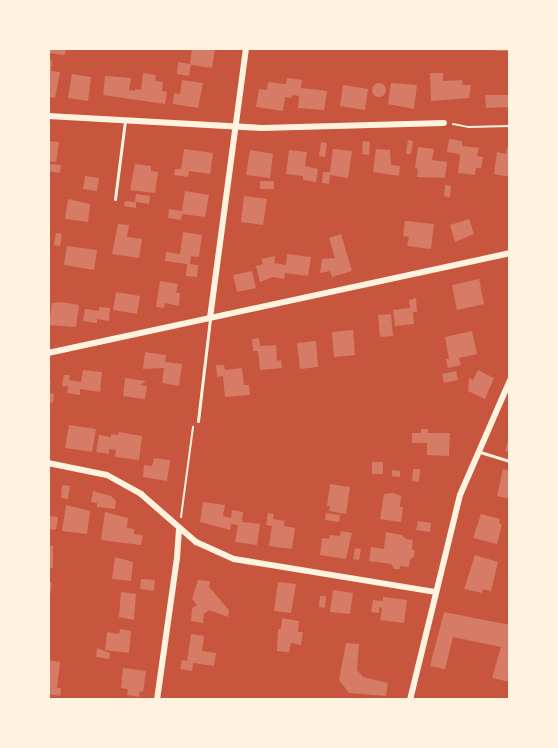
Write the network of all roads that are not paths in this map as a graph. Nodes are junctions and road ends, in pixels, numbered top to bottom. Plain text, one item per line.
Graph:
1 (246, 48) edge
2 (48, 116) edge
3 (125, 121) junction
4 (444, 123) road end
5 (236, 127) junction
6 (115, 199) dead end
7 (510, 253) edge
8 (210, 318) junction
9 (48, 353) edge
10 (510, 380) edge
11 (198, 421) road end
12 (478, 452) junction
13 (510, 461) edge
14 (48, 463) edge
15 (179, 529) junction
16 (436, 592) junction
17 (157, 700) edge
18 (410, 700) edge

1 - 5 street
2 - 3 street
3 - 5 street
3 - 6 lane
4 - 5 street
5 - 8 street
7 - 8 street
8 - 9 street
8 - 11 lane
10 - 12 street
12 - 13 lane
12 - 16 street
14 - 15 street
15 - 16 street
15 - 17 street
16 - 18 street

